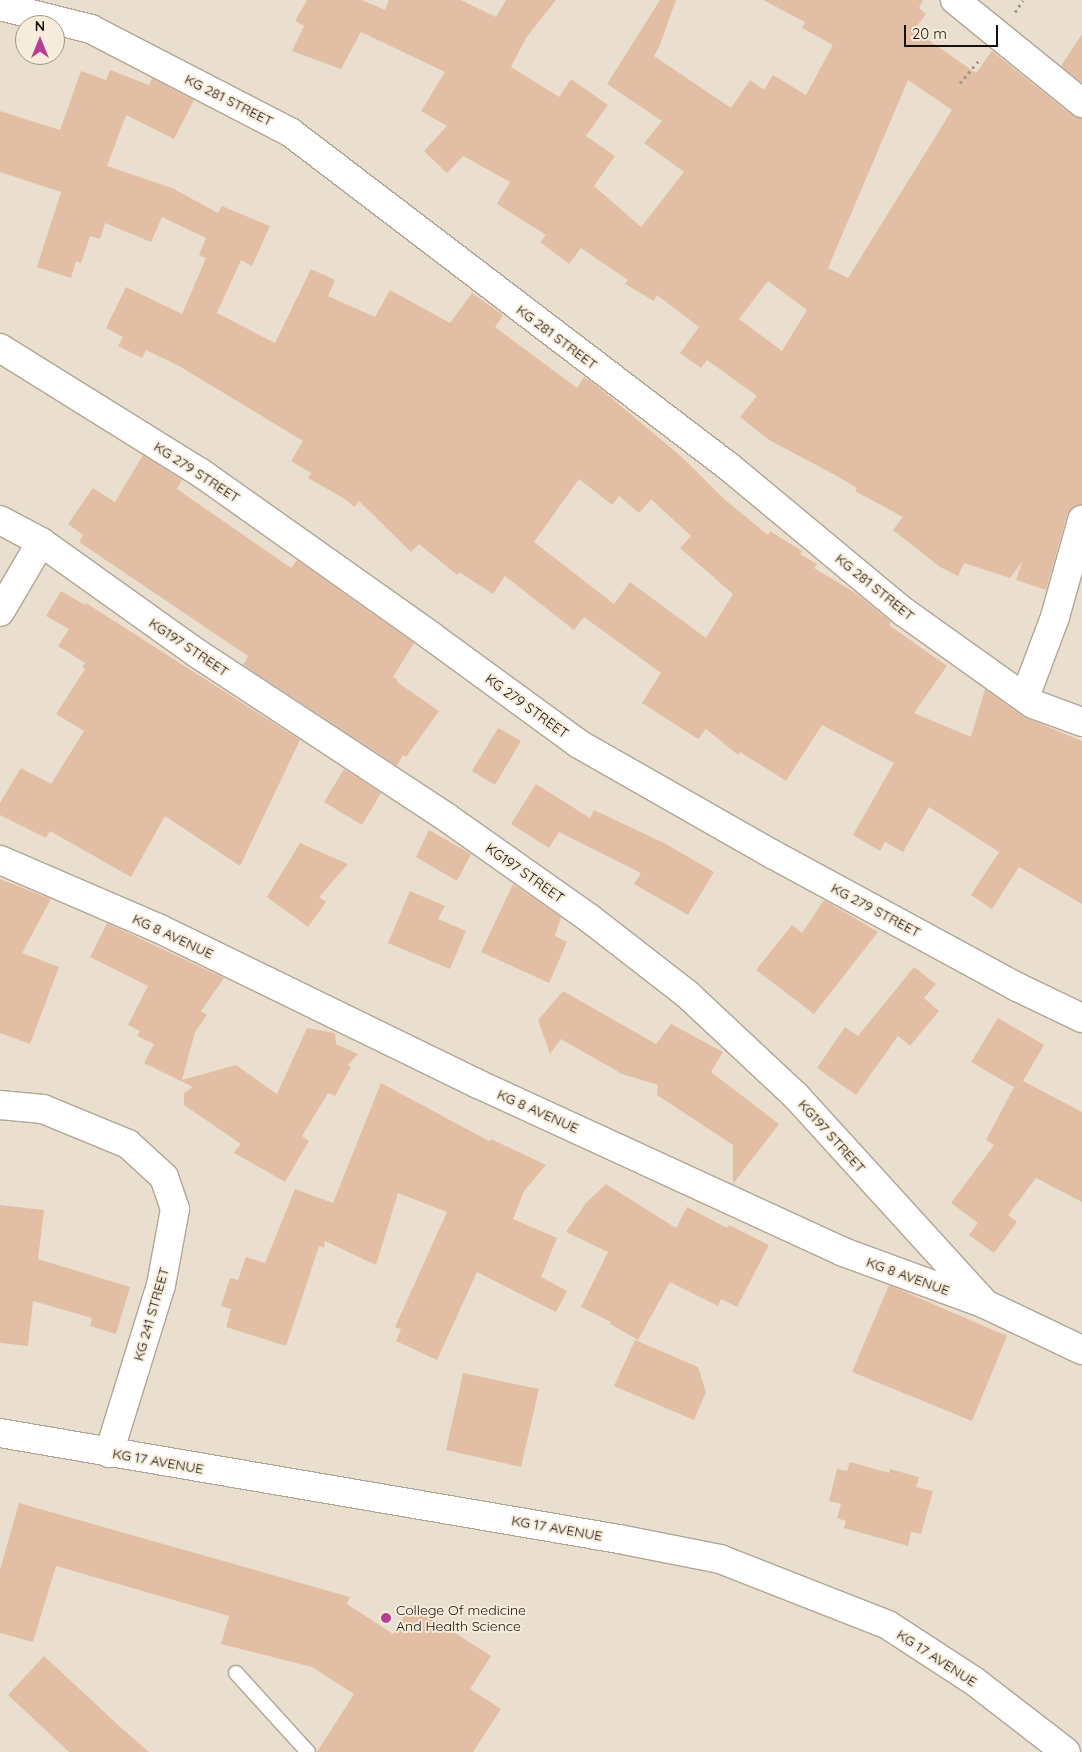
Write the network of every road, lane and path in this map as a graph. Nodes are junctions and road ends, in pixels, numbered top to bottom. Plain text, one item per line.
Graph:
1 (955, 0) edge
2 (0, 6) edge
3 (1082, 103) edge
4 (0, 348) edge
5 (0, 520) edge
6 (1082, 520) edge
7 (41, 542) junction
8 (0, 612) edge
9 (1024, 697) junction
10 (1082, 722) edge
11 (0, 860) edge
12 (1082, 1018) edge
13 (0, 1105) edge
14 (985, 1304) junction
15 (1082, 1350) edge
16 (0, 1433) edge
17 (109, 1453) junction
18 (236, 1673) dead end
19 (308, 1752) edge
20 (1066, 1752) edge

1 - 3 street
2 - 9 street, KG 281 STREET
4 - 12 street, KG 279 STREET
5 - 7 street, KG197 STREET
6 - 9 street
7 - 8 street
7 - 14 street, KG197 STREET
9 - 10 street, KG 281 STREET
11 - 14 street, KG 8 AVENUE
13 - 17 street, KG 241 STREET
14 - 15 street, KG 8 AVENUE
16 - 17 street, KG 17 AVENUE
17 - 20 street, KG 17 AVENUE
18 - 19 lane

